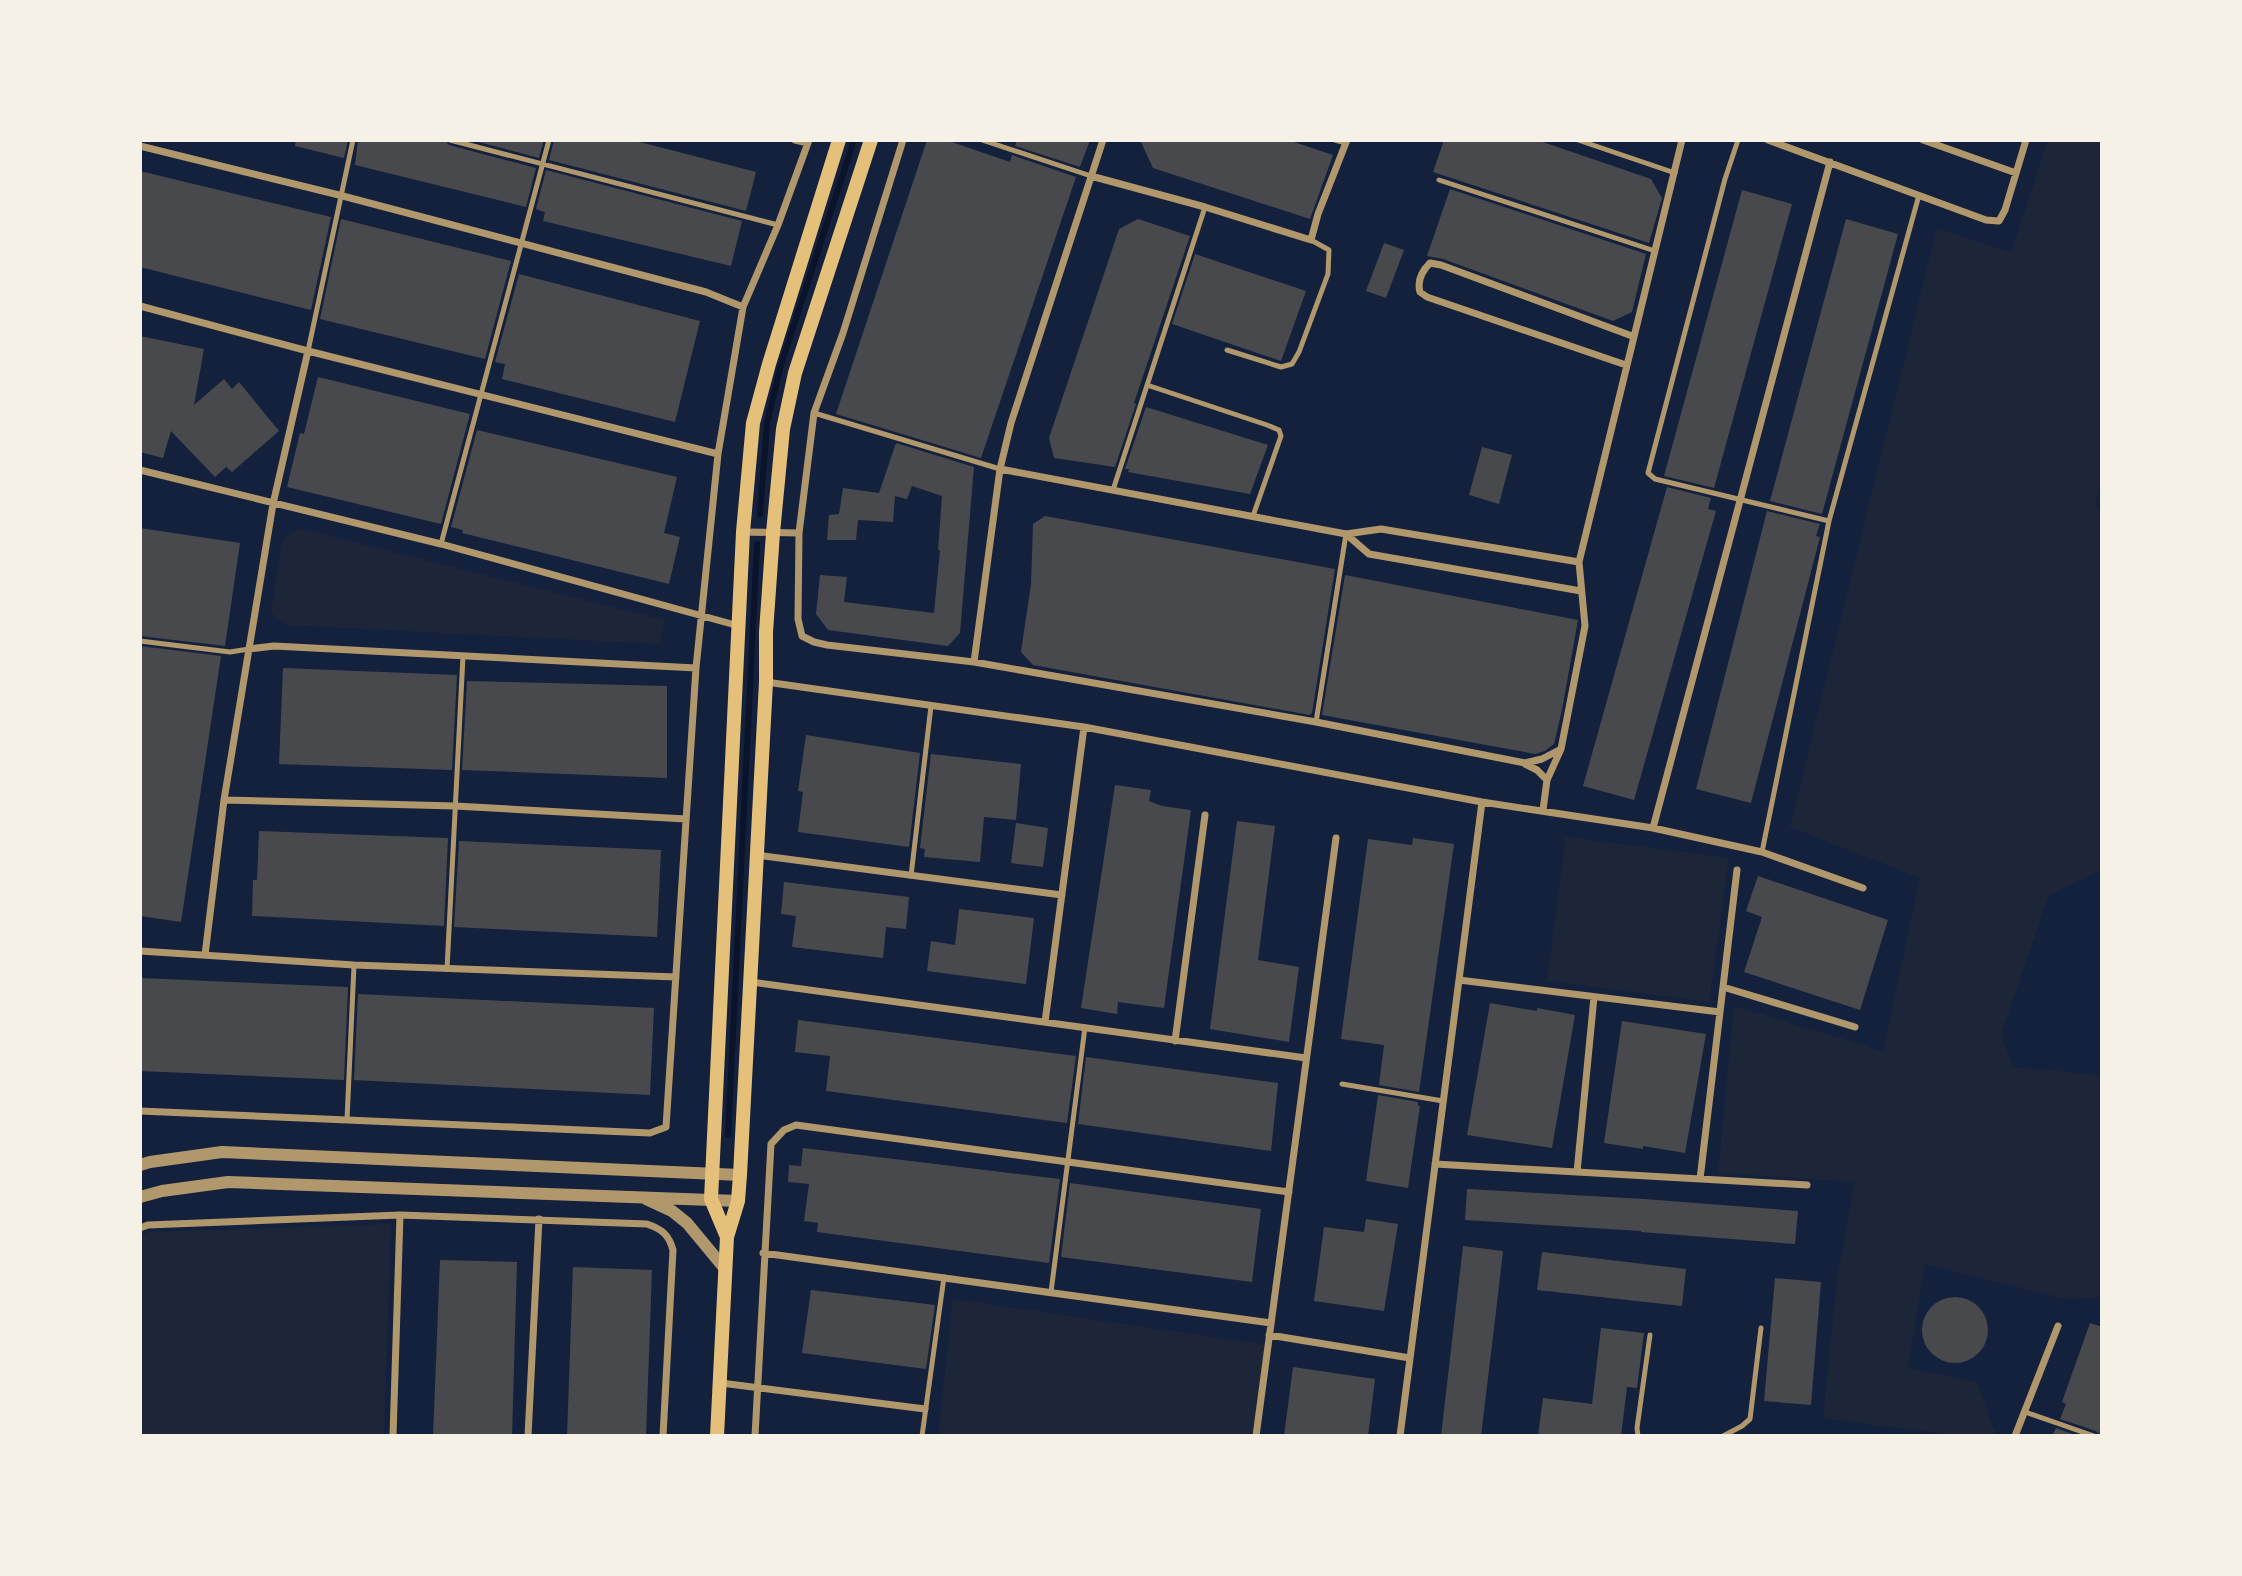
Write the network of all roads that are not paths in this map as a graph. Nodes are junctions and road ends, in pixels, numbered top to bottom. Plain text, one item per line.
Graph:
1 (353, 140) edge
2 (450, 140) edge
3 (550, 140) edge
4 (795, 140) edge
5 (839, 140) edge
6 (871, 140) edge
7 (902, 140) edge
8 (982, 140) edge
9 (1103, 140) edge
10 (1335, 140) edge
11 (1578, 140) edge
12 (1682, 140) edge
13 (1738, 140) edge
14 (1768, 140) edge
15 (1923, 140) edge
16 (2026, 140) edge
17 (808, 141) edge
18 (1346, 142) edge
19 (140, 146) edge
20 (1830, 162) junction
21 (543, 164) junction
22 (1675, 173) junction
23 (2016, 173) junction
24 (1091, 176) junction
25 (1439, 180) dead end
26 (339, 195) junction
27 (1919, 195) junction
28 (1205, 207) junction
29 (778, 225) junction
30 (1311, 240) junction
31 (522, 244) junction
32 (1655, 251) junction
33 (140, 306) edge
34 (743, 307) junction
35 (1632, 336) junction
36 (1227, 350) dead end
37 (308, 351) junction
38 (1626, 365) junction
39 (1147, 385) junction
40 (482, 394) junction
41 (814, 413) junction
42 (718, 454) junction
43 (1000, 469) junction
44 (140, 470) edge
45 (1113, 491) junction
46 (1739, 500) junction
47 (273, 504) junction
48 (1253, 516) junction
49 (1829, 521) junction
50 (743, 533) junction
51 (773, 533) junction
52 (799, 533) junction
53 (1346, 534) junction
54 (441, 544) junction
55 (1579, 562) junction
56 (1581, 590) junction
57 (701, 616) junction
58 (739, 626) junction
59 (140, 641) edge
60 (249, 649) junction
61 (463, 656) junction
62 (974, 662) junction
63 (696, 668) junction
64 (766, 682) junction
65 (932, 706) junction
66 (1316, 722) junction
67 (1084, 727) junction
68 (1561, 750) junction
69 (1525, 763) junction
70 (1546, 780) junction
71 (224, 800) junction
72 (1482, 802) junction
73 (456, 806) junction
74 (1543, 810) junction
75 (1205, 815) dead end
76 (686, 819) junction
77 (1653, 828) junction
78 (1336, 838) dead end
79 (1762, 852) junction
80 (757, 855) junction
81 (1737, 870) dead end
82 (911, 876) junction
83 (1863, 888) dead end
84 (1062, 895) junction
85 (140, 951) edge
86 (205, 955) junction
87 (354, 965) junction
88 (447, 969) junction
89 (676, 978) junction
90 (1459, 980) junction
91 (751, 982) junction
92 (1723, 987) junction
93 (1594, 997) junction
94 (1720, 1012) junction
95 (1045, 1022) junction
96 (1085, 1027) junction
97 (1855, 1027) dead end
98 (1175, 1041) junction
99 (1307, 1058) junction
100 (1342, 1084) dead end
101 (1443, 1101) junction
102 (140, 1111) edge
103 (347, 1120) junction
104 (1068, 1161) junction
105 (1435, 1164) junction
106 (140, 1165) edge
107 (1577, 1172) junction
108 (713, 1174) junction
109 (740, 1175) junction
110 (1700, 1179) junction
111 (1807, 1185) dead end
112 (1289, 1192) junction
113 (642, 1196) junction
114 (140, 1198) edge
115 (711, 1199) junction
116 (738, 1201) junction
117 (400, 1215) junction
118 (539, 1219) junction
119 (140, 1228) edge
120 (727, 1237) junction
121 (764, 1253) junction
122 (726, 1270) junction
123 (944, 1277) junction
124 (1051, 1292) junction
125 (1271, 1323) junction
126 (2058, 1326) dead end
127 (1761, 1328) dead end
128 (1269, 1335) junction
129 (1650, 1335) dead end
130 (1410, 1357) junction
131 (720, 1383) junction
132 (758, 1388) junction
133 (925, 1409) junction
134 (2025, 1412) junction
135 (393, 1436) edge
136 (528, 1436) edge
137 (663, 1436) edge
138 (717, 1436) edge
139 (755, 1436) edge
140 (922, 1436) edge
141 (1256, 1436) edge
142 (1400, 1436) edge
143 (1638, 1436) edge
144 (1723, 1436) edge
145 (2015, 1436) edge
146 (2094, 1436) edge

1 - 26 lane
2 - 21 lane
3 - 21 lane
4 - 17 street
5 - 50 main road
6 - 51 main road
7 - 41 street
8 - 24 lane
9 - 24 street
10 - 18 lane
11 - 22 lane
12 - 22 street
13 - 46 lane
14 - 20 street
15 - 23 street
16 - 23 street
17 - 29 street
18 - 30 street
19 - 26 street
20 - 27 street
20 - 46 street
21 - 29 lane
21 - 31 lane
22 - 32 street
23 - 27 street
24 - 28 street
24 - 43 street
25 - 32 lane
26 - 31 street
26 - 37 lane
27 - 49 lane
28 - 30 street
28 - 39 lane
29 - 34 street
30 - 36 lane
31 - 34 street
31 - 40 lane
32 - 35 street
33 - 37 street
34 - 42 street
35 - 38 street
35 - 38 street
37 - 40 street
37 - 47 street
38 - 55 street
39 - 45 lane
39 - 48 lane
40 - 42 street
40 - 54 lane
41 - 43 lane
41 - 52 street
42 - 57 street
43 - 45 street
43 - 62 street
44 - 47 street
45 - 48 street
46 - 49 lane
46 - 77 street
47 - 54 street
47 - 60 street
48 - 53 street
49 - 79 lane
50 - 51 street
50 - 58 main road
51 - 52 street
51 - 64 main road
52 - 62 street
53 - 55 street
53 - 56 street
53 - 66 lane
54 - 57 street
55 - 56 street
56 - 68 street
57 - 58 street
57 - 63 street
58 - 108 main road
59 - 60 lane
60 - 61 street
60 - 71 street
61 - 63 street
61 - 73 lane
62 - 66 street
63 - 76 street
64 - 65 street
64 - 80 main road
65 - 67 street
65 - 82 lane
66 - 69 street
67 - 72 street
67 - 84 street
68 - 69 street
68 - 70 street
69 - 70 street
70 - 74 street
71 - 73 street
71 - 86 street
72 - 74 street
72 - 90 street
73 - 76 street
73 - 88 lane
74 - 77 street
75 - 98 street
76 - 89 street
77 - 79 street
78 - 99 street
79 - 83 street
80 - 82 street
80 - 91 main road
81 - 92 street
82 - 84 street
84 - 95 street
85 - 86 street
86 - 87 street
87 - 88 street
87 - 103 lane
88 - 89 street
89 - 103 street
90 - 93 street
90 - 101 street
91 - 95 street
91 - 109 main road
92 - 94 street
92 - 97 street
93 - 94 street
93 - 107 street
94 - 110 street
95 - 96 street
96 - 98 street
96 - 104 lane
98 - 99 street
99 - 112 street
100 - 101 lane
101 - 105 street
102 - 103 street
104 - 112 street
104 - 121 street
104 - 124 lane
105 - 107 street
105 - 130 street
106 - 108 street
107 - 110 street
108 - 109 street
108 - 115 main road
109 - 116 main road
110 - 111 street
112 - 125 street
113 - 114 street
113 - 115 street
113 - 122 street
115 - 116 street
115 - 120 main road
116 - 120 main road
117 - 118 street
117 - 119 street
117 - 135 street
118 - 136 street
118 - 137 street
120 - 122 main road
121 - 123 street
121 - 132 street
122 - 131 main road
123 - 124 street
123 - 133 lane
124 - 125 street
125 - 128 street
126 - 134 street
127 - 144 lane
128 - 130 street
128 - 141 street
129 - 143 lane
130 - 142 street
131 - 132 street
131 - 138 main road
132 - 133 street
132 - 139 street
133 - 140 lane
134 - 145 street
134 - 146 lane

